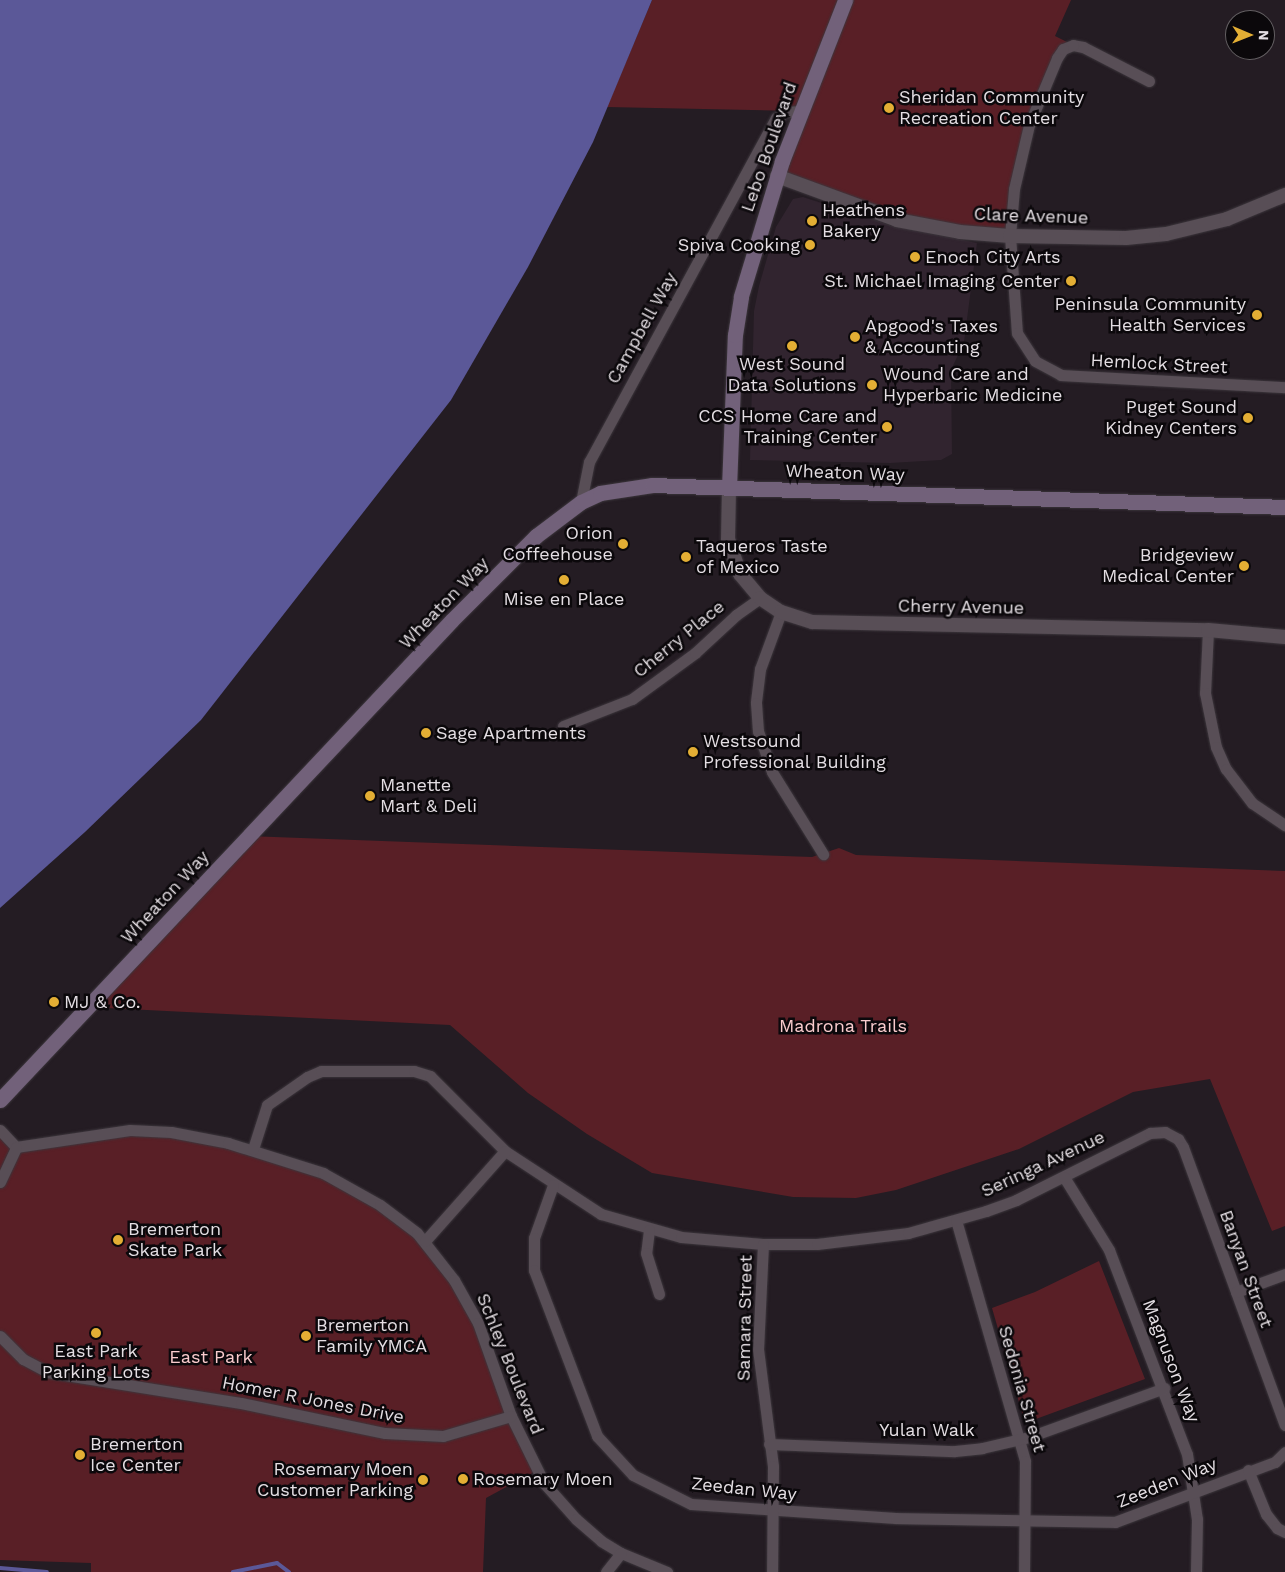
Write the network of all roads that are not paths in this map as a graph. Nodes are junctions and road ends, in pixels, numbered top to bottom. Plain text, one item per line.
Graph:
1 (845, 0) edge
2 (1149, 81) dead end
3 (800, 111) junction
4 (777, 176) junction
5 (1285, 195) edge
6 (1010, 236) junction
7 (1285, 387) edge
8 (729, 488) junction
9 (581, 502) junction
10 (1285, 507) edge
11 (760, 598) junction
12 (781, 612) junction
13 (1208, 630) junction
14 (1285, 637) edge
15 (563, 726) dead end
16 (1285, 825) edge
17 (823, 854) dead end
18 (0, 1100) edge
19 (0, 1130) edge
20 (1165, 1132) joint
21 (16, 1147) junction
22 (253, 1149) junction
23 (505, 1150) junction
24 (1064, 1177) junction
25 (0, 1182) edge
26 (553, 1185) junction
27 (956, 1220) junction
28 (649, 1230) junction
29 (425, 1241) junction
30 (763, 1244) junction
31 (1285, 1274) edge
32 (1236, 1292) junction
33 (659, 1294) dead end
34 (0, 1336) edge
35 (1164, 1388) junction
36 (512, 1416) junction
37 (1285, 1425) edge
38 (1019, 1440) junction
39 (769, 1444) junction
40 (1285, 1452) edge
41 (1248, 1470) junction
42 (1194, 1492) junction
43 (774, 1511) junction
44 (1026, 1521) junction
45 (1285, 1532) edge
46 (621, 1553) junction
47 (606, 1572) edge
48 (667, 1572) edge
49 (772, 1572) edge
50 (1024, 1572) edge
51 (1196, 1572) edge

1 - 3 main road, Lebo Boulevard
2 - 6 street
3 - 4 main road, Lebo Boulevard
3 - 9 street, Campbell Way
4 - 6 street, Clare Avenue
4 - 8 main road, Lebo Boulevard
5 - 6 street, Clare Avenue
6 - 7 street, Hemlock Street
8 - 9 main road, Wheaton Way
8 - 10 main road, Wheaton Way
8 - 11 street, Cherry Avenue
9 - 18 main road, Wheaton Way
11 - 12 street, Cherry Avenue
11 - 15 street, Cherry Place
12 - 13 street, Cherry Avenue
12 - 17 street
13 - 14 street, Cherry Avenue
13 - 16 street
19 - 21 street
20 - 24 street, Seringa Avenue
20 - 32 street, Banyan Street
21 - 22 street, Schley Boulevard
21 - 25 street
22 - 23 street, Seringa Avenue
22 - 29 street, Schley Boulevard
23 - 26 street, Seringa Avenue
23 - 29 street
24 - 27 street, Seringa Avenue
24 - 35 street, Magnuson Way
26 - 28 street, Seringa Avenue
26 - 43 street, Zeedan Way
27 - 30 street, Seringa Avenue
27 - 38 street, Sedonia Street
28 - 30 street, Seringa Avenue
28 - 33 street
29 - 36 street, Schley Boulevard
30 - 39 street, Samara Street
31 - 32 street
32 - 37 street, Banyan Street
34 - 36 street, Homer R Jones Drive
35 - 38 street, Yulan Walk
35 - 42 street, Magnuson Way
36 - 46 street, Schley Boulevard
38 - 39 street, Yulan Walk
38 - 44 street, Sedonia Street
39 - 43 street, Samara Street
40 - 41 street, Zeeden Way
41 - 42 street, Zeeden Way
41 - 45 street
42 - 44 street, Zeeden Way
42 - 51 street, Magnuson Way
43 - 44 street, Zeedan Way
43 - 49 street, Samara Street
44 - 50 street, Sedonia Street
46 - 47 street
46 - 48 street, Schley Boulevard

